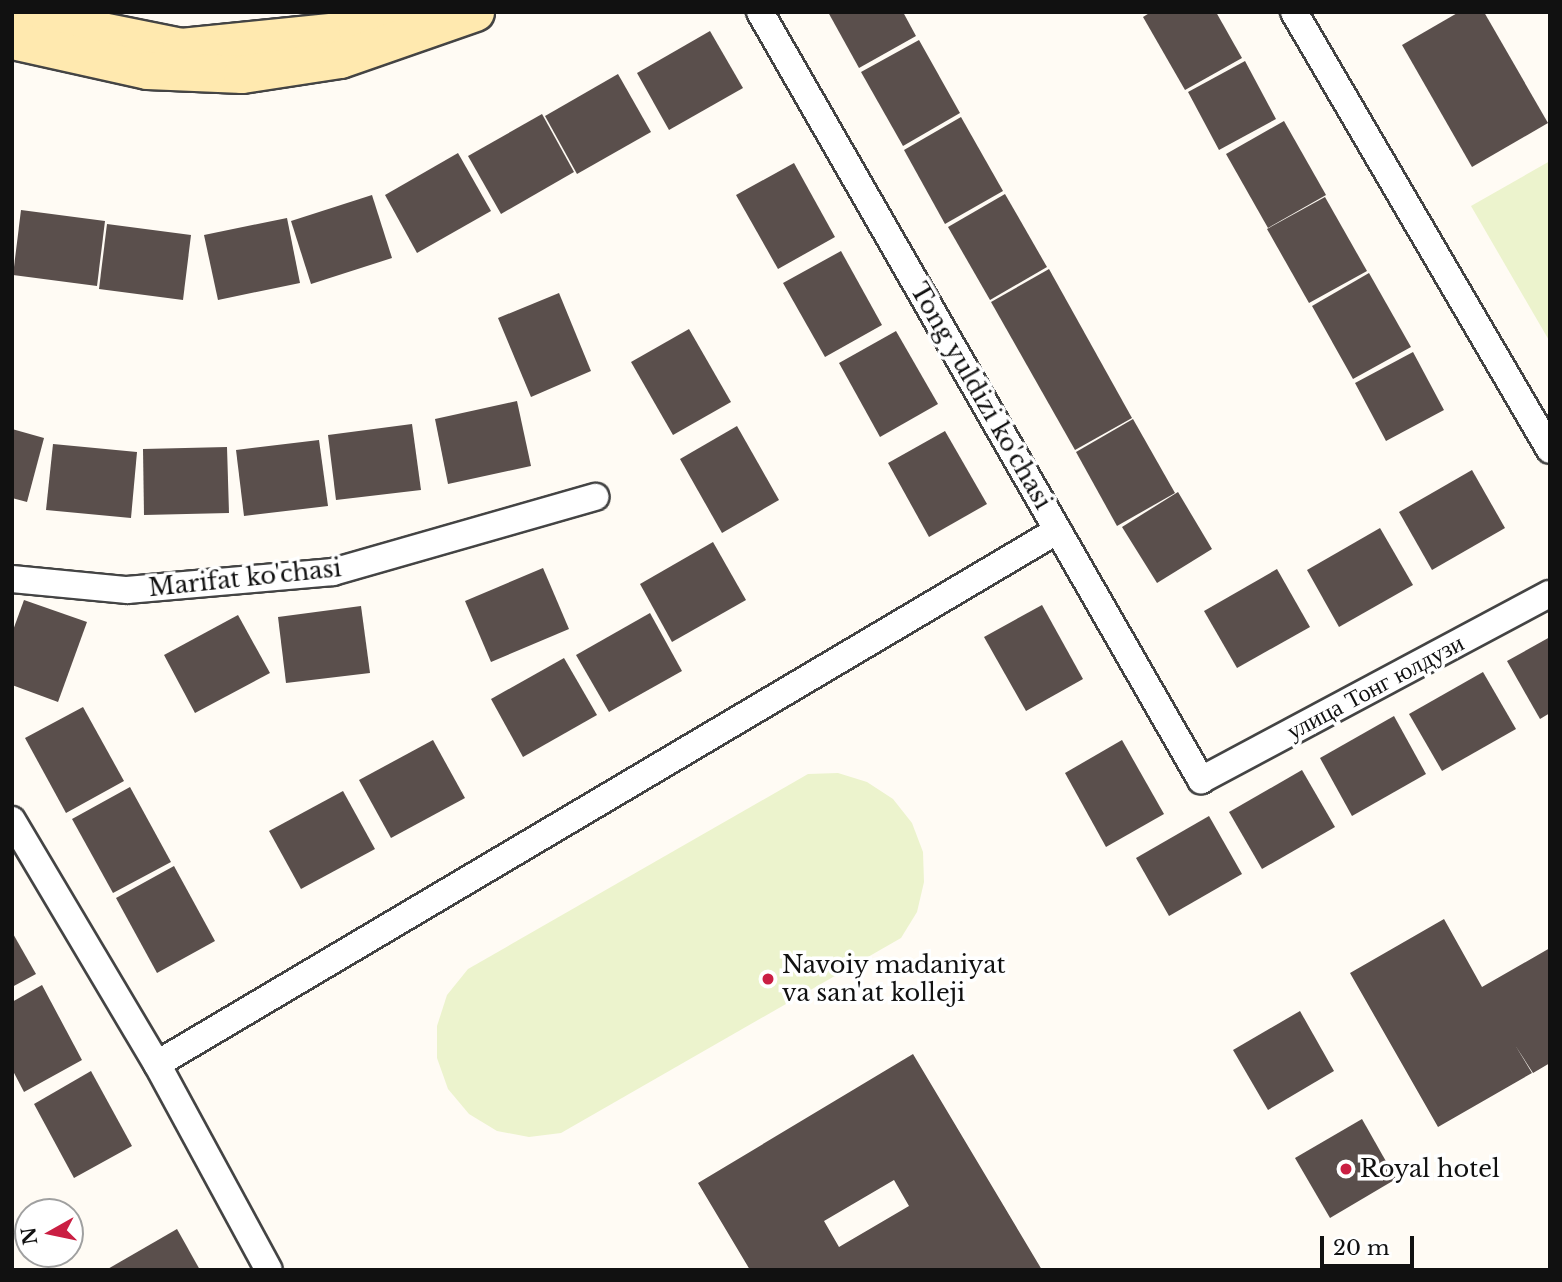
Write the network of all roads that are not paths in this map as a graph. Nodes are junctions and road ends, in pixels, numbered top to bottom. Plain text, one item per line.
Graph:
1 (396, 12) edge
2 (475, 12) edge
3 (760, 12) edge
4 (1294, 12) edge
5 (12, 13) edge
6 (12, 40) edge
7 (1550, 450) edge
8 (595, 497) dead end
9 (1058, 530) junction
10 (12, 579) edge
11 (1550, 594) edge
12 (1201, 780) joint
13 (12, 820) edge
14 (157, 1063) junction
15 (269, 1270) edge

1 - 5 main road
2 - 6 main road
3 - 9 street, Tong yuldizi ko'chasi
4 - 7 street
8 - 10 street, Marifat ko'chasi
9 - 12 street, Tong yuldizi ko'chasi
9 - 14 street
11 - 12 street, улица Тонг юлдузи
13 - 14 street
14 - 15 street

